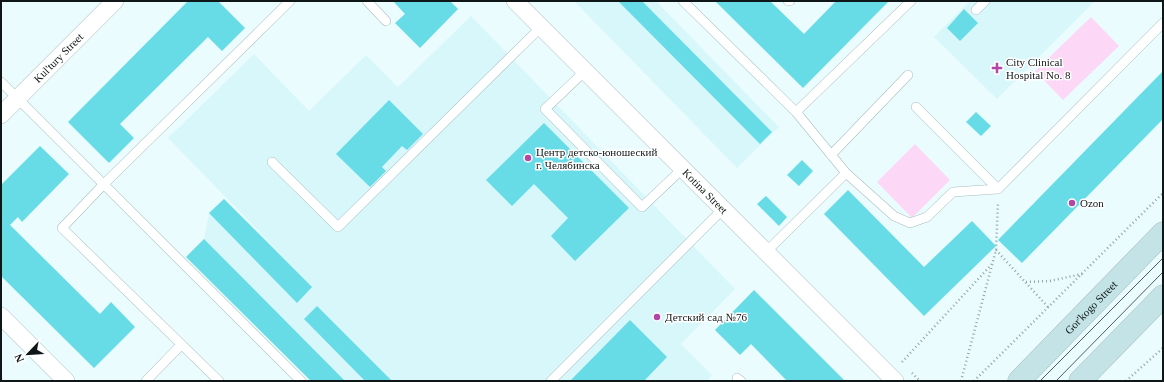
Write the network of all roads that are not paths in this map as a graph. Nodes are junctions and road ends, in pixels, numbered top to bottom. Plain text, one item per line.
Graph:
1 (115, 1) edge
2 (290, 1) edge
3 (366, 1) edge
4 (515, 1) edge
5 (683, 1) edge
6 (911, 1) edge
7 (985, 1) edge
8 (976, 10) dead end
9 (386, 21) dead end
10 (1163, 23) edge
11 (541, 27) junction
12 (585, 71) junction
13 (908, 74) dead end
14 (1, 82) edge
15 (17, 98) junction
16 (916, 107) dead end
17 (796, 112) junction
18 (1, 114) edge
19 (831, 154) junction
20 (272, 162) dead end
21 (682, 168) junction
22 (846, 173) junction
23 (103, 185) junction
24 (998, 189) junction
25 (723, 210) junction
26 (1163, 233) edge
27 (766, 252) junction
28 (1163, 296) edge
29 (1, 316) edge
30 (182, 345) junction
31 (66, 381) edge
32 (146, 381) edge
33 (218, 381) edge
34 (300, 381) edge
35 (551, 381) edge
36 (895, 381) edge
37 (1019, 381) edge
38 (1080, 381) edge

1 - 15 street, Kul'tury Street
2 - 23 lane
3 - 9 lane
4 - 11 street, Kotina Street
5 - 17 lane
6 - 17 lane
7 - 8 lane
10 - 24 lane
11 - 12 street, Kotina Street
11 - 20 lane
12 - 21 street, Kotina Street
12 - 21 lane
13 - 19 lane
14 - 15 lane
15 - 18 street, Kul'tury Street
15 - 23 lane
16 - 24 lane
17 - 19 lane
19 - 22 lane
21 - 25 street, Kotina Street
22 - 24 lane
22 - 27 lane
23 - 30 lane
23 - 34 lane
25 - 27 street, Kotina Street
25 - 35 lane
26 - 37 main road, Gor'kogo Street
27 - 36 street, Kotina Street
28 - 38 main road
29 - 31 street
30 - 32 lane
30 - 33 lane

